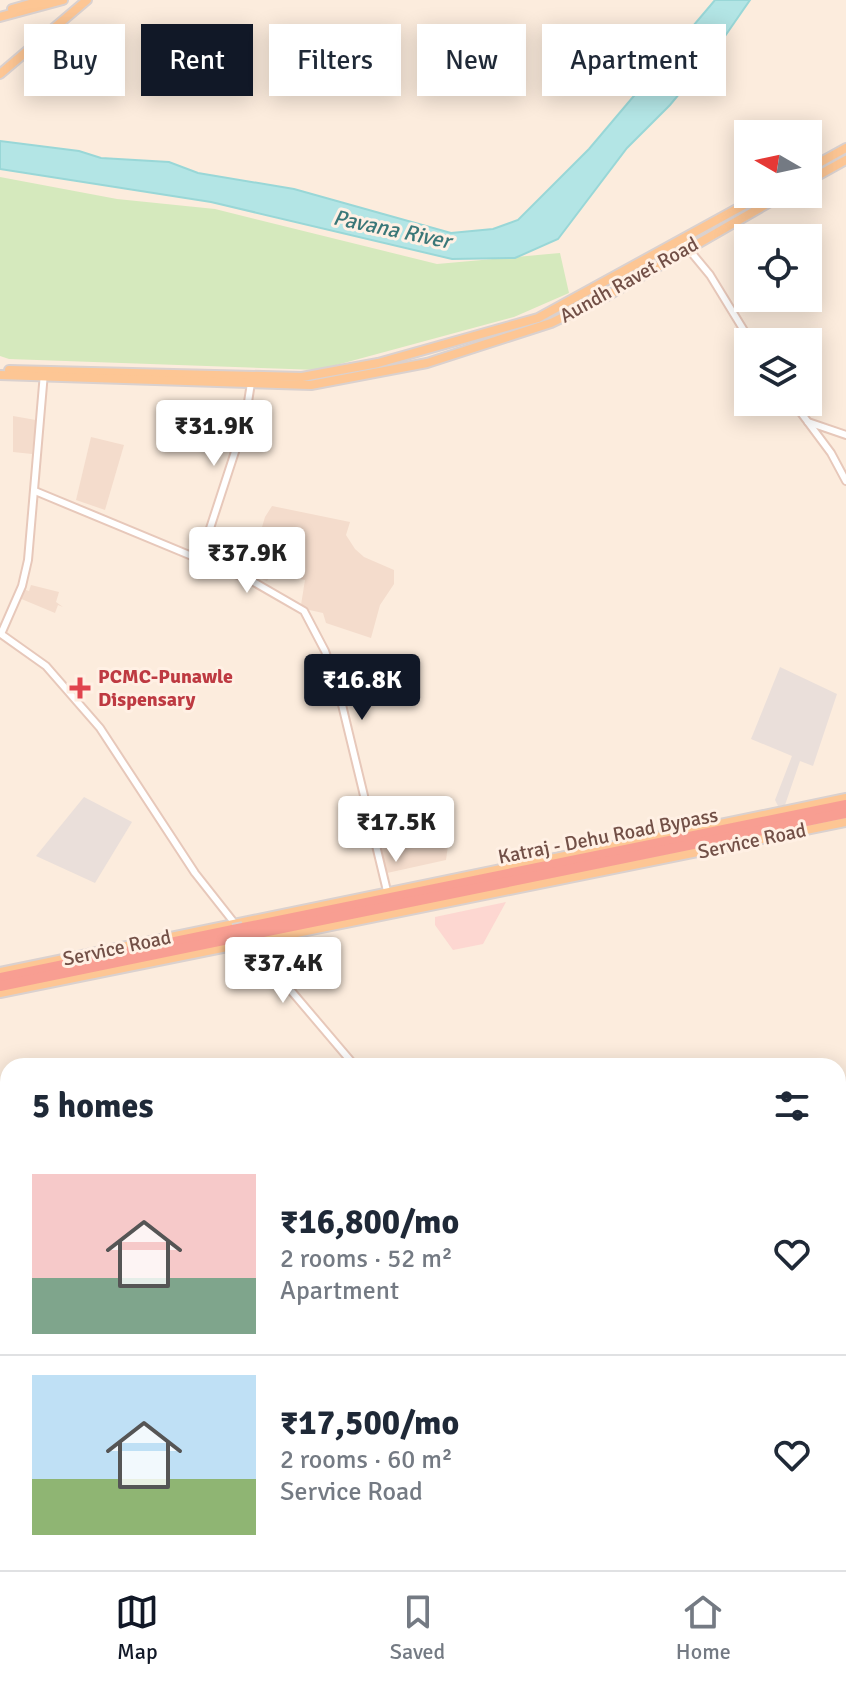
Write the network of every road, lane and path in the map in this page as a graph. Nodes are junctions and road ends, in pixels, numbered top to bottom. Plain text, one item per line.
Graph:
1 (63, 0) edge
2 (87, 0) edge
3 (44, 2) edge
4 (0, 15) edge
5 (0, 74) edge
6 (846, 148) edge
7 (846, 160) edge
8 (822, 161) edge
9 (822, 173) edge
10 (742, 208) edge
11 (756, 208) edge
12 (684, 244) junction
13 (743, 328) edge
14 (2, 373) edge
15 (44, 373) junction
16 (326, 379) junction
17 (251, 383) junction
18 (803, 416) edge
19 (807, 422) junction
20 (846, 435) edge
21 (846, 481) edge
22 (35, 491) junction
23 (200, 559) junction
24 (846, 798) edge
25 (846, 805) edge
26 (846, 813) edge
27 (846, 822) edge
28 (728, 826) junction
29 (635, 856) junction
30 (628, 866) junction
31 (601, 867) junction
32 (574, 868) junction
33 (533, 885) junction
34 (388, 895) junction
35 (242, 933) junction
36 (0, 975) edge
37 (0, 986) edge
38 (0, 993) edge
39 (348, 1058) edge

1 - 3 main road
2 - 5 main road
3 - 4 main road
6 - 8 main road
7 - 9 main road
10 - 12 main road, Aundh Ravet Road
11 - 12 main road, Aundh Ravet Road
12 - 13 street
12 - 16 main road, Aundh Ravet Road
14 - 15 main road
15 - 16 main road
15 - 17 main road
15 - 22 street
16 - 17 main road
17 - 23 street
18 - 19 street
19 - 20 street
19 - 21 street
22 - 23 street
22 - 35 street
23 - 34 street
24 - 28 main road, Service Road
25 - 28 highway, Katraj - Dehu Road Bypass
26 - 29 highway, Katraj - Dehu Road Bypass
27 - 30 main road, Service Road
28 - 34 highway, Katraj - Dehu Road Bypass
29 - 30 highway
29 - 31 highway, Katraj - Dehu Road Bypass
30 - 31 main road, Service Road
31 - 32 highway, Katraj - Dehu Road Bypass
31 - 33 main road, Service Road
32 - 33 highway
32 - 35 highway, Katraj - Dehu Road Bypass
33 - 35 main road, Service Road
34 - 35 highway, Katraj - Dehu Road Bypass
35 - 36 highway, Katraj - Dehu Road Bypass
35 - 37 highway, Katraj - Dehu Road Bypass
35 - 38 main road, Service Road
35 - 39 street

